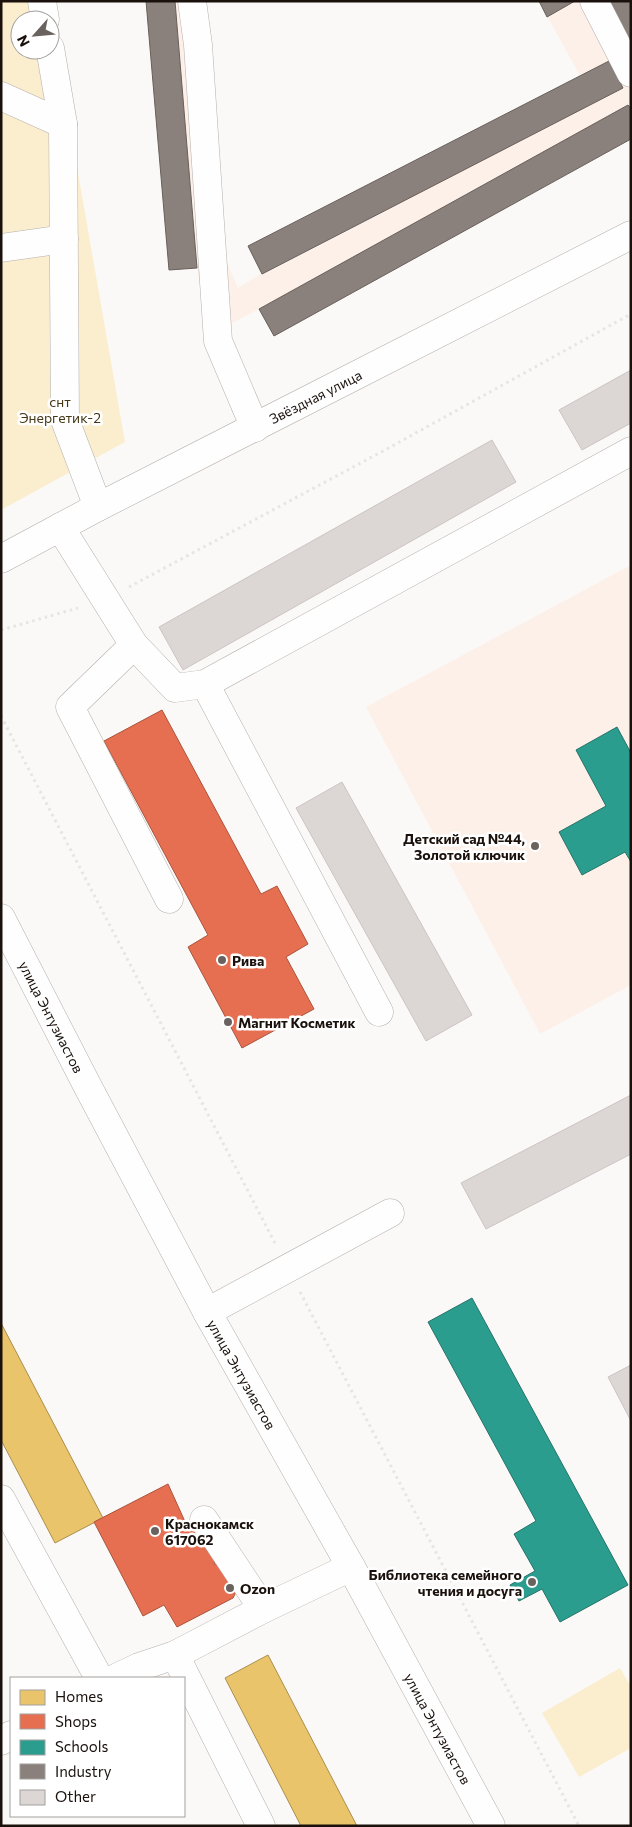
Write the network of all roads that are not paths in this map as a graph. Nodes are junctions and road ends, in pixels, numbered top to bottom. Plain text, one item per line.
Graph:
1 (192, 1) edge
2 (594, 1) edge
3 (52, 60) edge
4 (631, 73) edge
5 (1, 96) edge
6 (63, 124) junction
7 (631, 235) edge
8 (64, 239) junction
9 (1, 248) edge
10 (255, 428) junction
11 (631, 451) edge
12 (98, 507) junction
13 (60, 527) junction
14 (1, 559) edge
15 (134, 645) junction
16 (205, 684) junction
17 (169, 899) dead end
18 (5, 934) edge
19 (379, 1012) dead end
20 (390, 1213) dead end
21 (207, 1312) junction
22 (1, 1499) edge
23 (204, 1520) dead end
24 (351, 1568) junction
25 (262, 1609) junction
26 (175, 1655) junction
27 (98, 1677) edge
28 (118, 1677) edge
29 (261, 1826) edge
30 (491, 1826) edge

1 - 10 street
2 - 4 street
3 - 6 street
5 - 6 street
6 - 8 street
7 - 10 street, Звёздная улица
8 - 9 street
8 - 12 street
10 - 12 street, Звёздная улица
11 - 16 street
12 - 13 street, Звёздная улица
13 - 14 street, Звёздная улица
13 - 15 street
15 - 16 street
15 - 17 street
16 - 19 street
18 - 21 street, улица Энтузиастов
20 - 21 street
21 - 24 street, улица Энтузиастов
22 - 27 street
23 - 25 street
24 - 25 street
24 - 30 street, улица Энтузиастов
25 - 26 street
26 - 28 street
26 - 29 street

